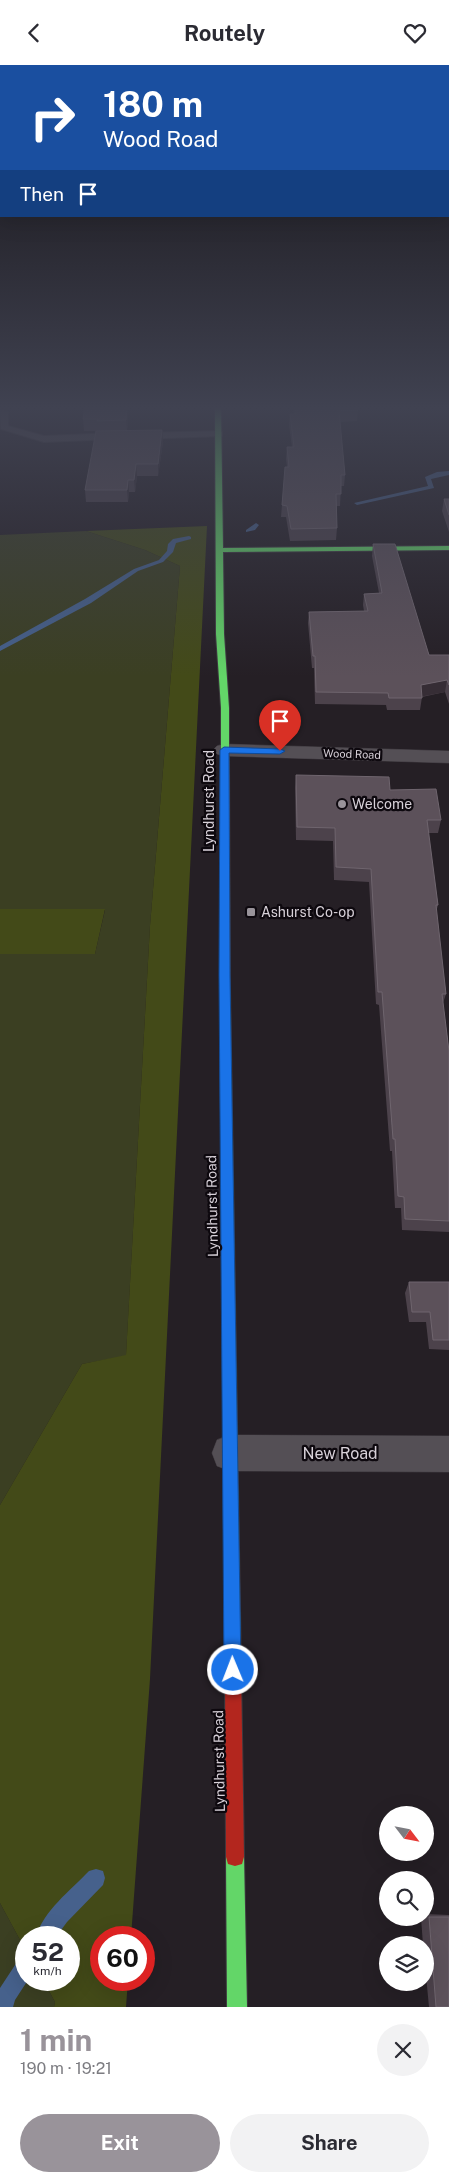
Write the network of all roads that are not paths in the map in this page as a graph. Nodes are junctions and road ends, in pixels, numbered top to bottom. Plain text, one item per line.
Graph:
1 (219, 496) edge
2 (449, 548) edge
3 (219, 549) junction
4 (224, 750) junction
5 (449, 757) edge
6 (230, 1453) junction
7 (449, 1454) edge
8 (236, 2007) edge

1 - 3 main road, Lyndhurst Road
2 - 3 main road
3 - 4 main road, Lyndhurst Road
4 - 5 street, Wood Road
4 - 6 main road, Lyndhurst Road
6 - 7 street, New Road
6 - 8 main road, Lyndhurst Road

